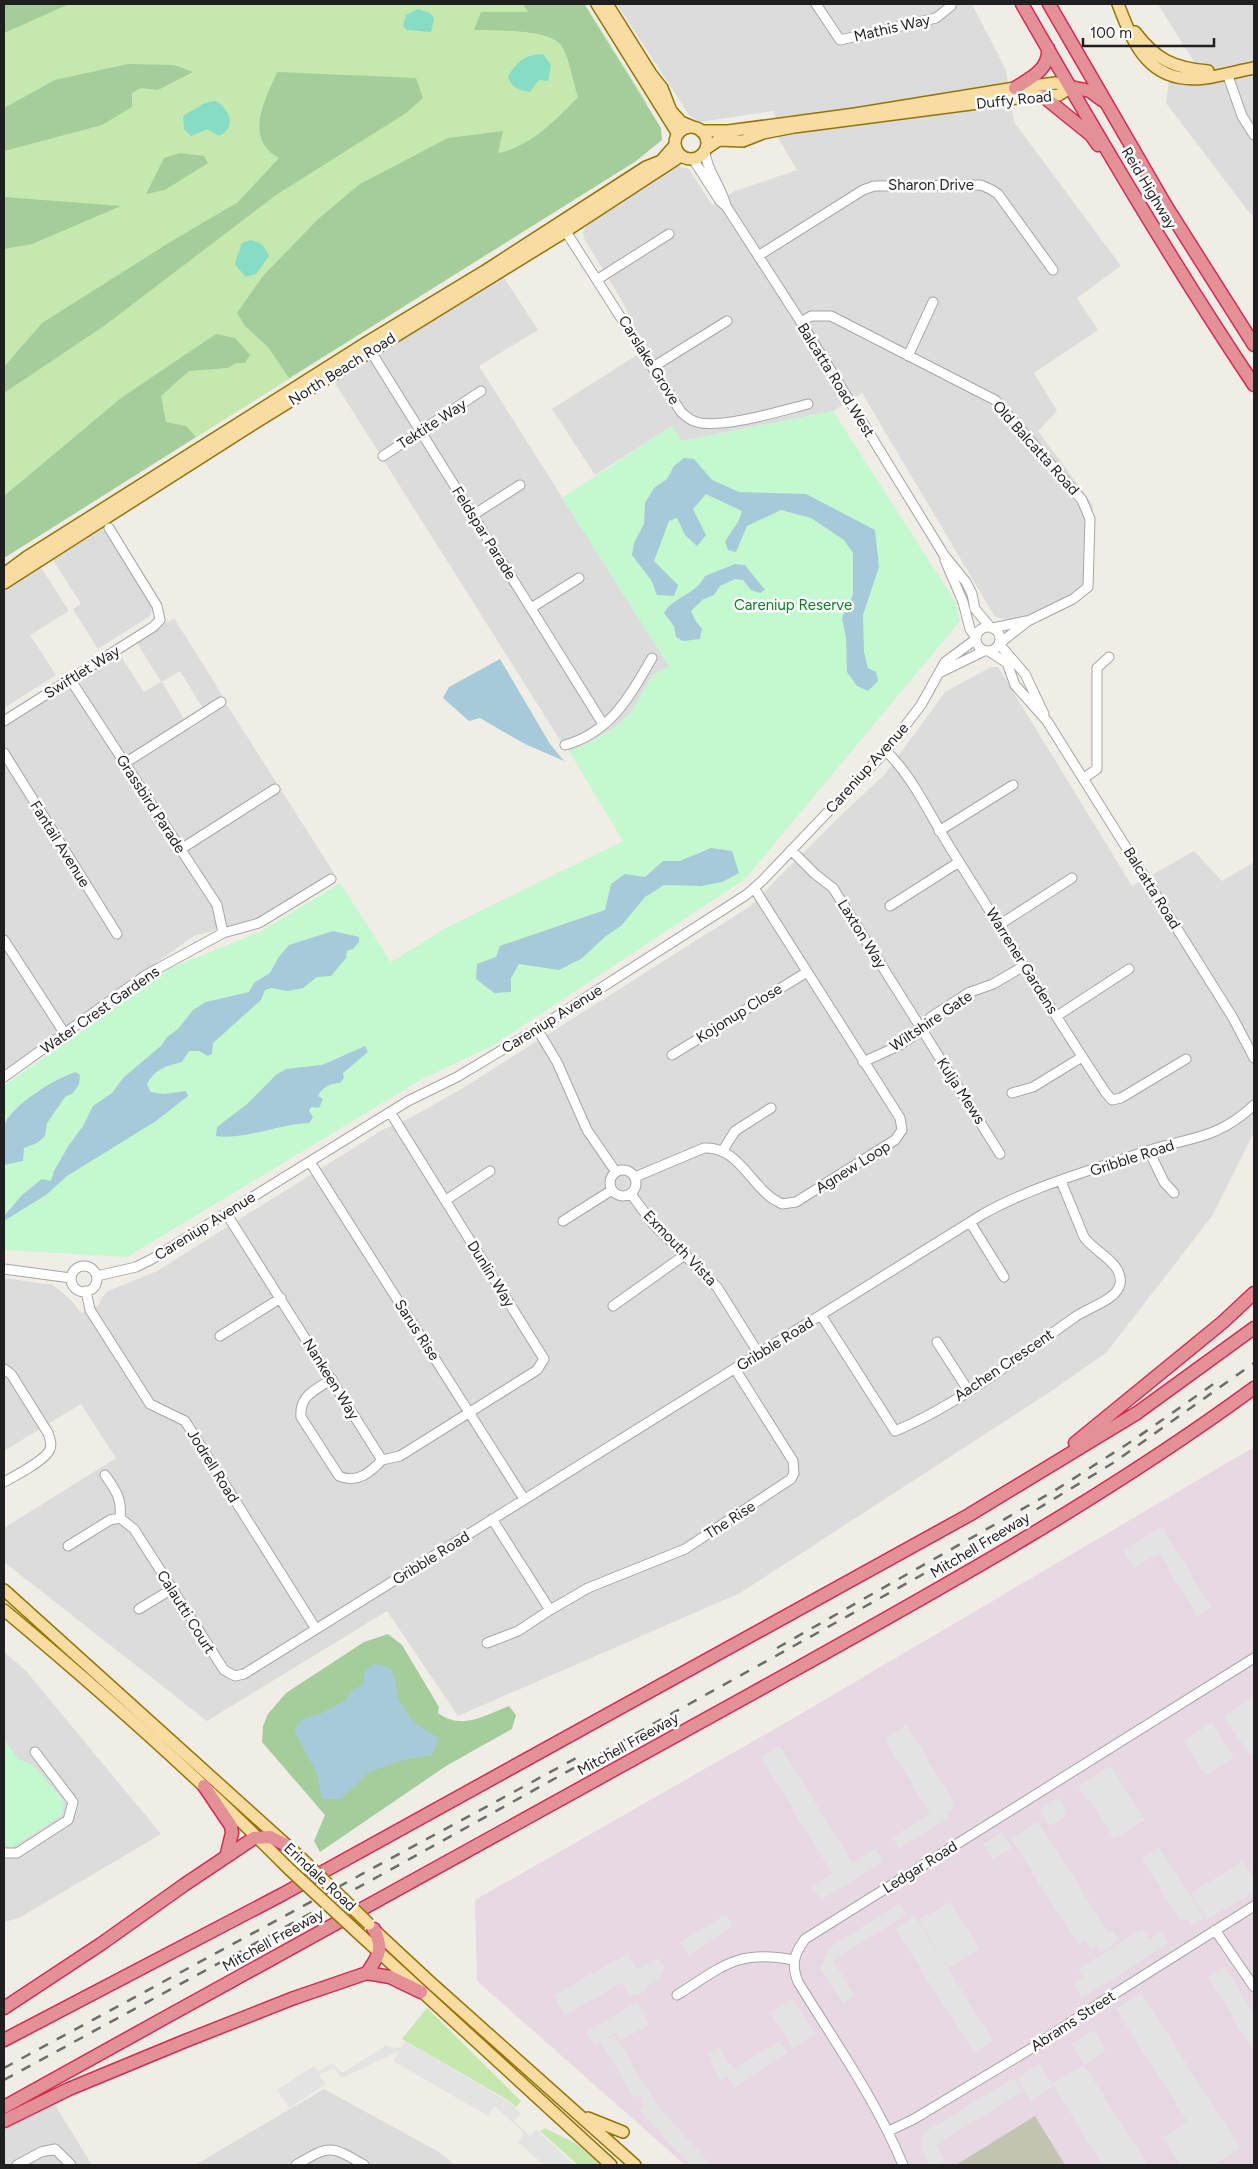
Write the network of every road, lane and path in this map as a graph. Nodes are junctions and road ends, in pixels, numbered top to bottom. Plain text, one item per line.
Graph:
1 (597, 4) edge
2 (607, 4) edge
3 (816, 4) edge
4 (951, 4) edge
5 (1022, 4) edge
6 (1049, 4) edge
7 (1119, 8) edge
8 (1048, 48) junction
9 (1078, 55) junction
10 (1254, 68) edge
11 (1227, 73) junction
12 (1071, 87) junction
13 (1016, 88) junction
14 (1044, 97) junction
15 (1107, 105) junction
16 (697, 129) junction
17 (1254, 135) edge
18 (678, 145) junction
19 (706, 150) junction
20 (693, 159) junction
21 (1129, 187) junction
22 (726, 206) junction
23 (563, 227) junction
24 (668, 234) dead end
25 (758, 256) junction
26 (1052, 270) dead end
27 (598, 279) junction
28 (933, 302) dead end
29 (726, 321) dead end
30 (801, 322) junction
31 (1254, 345) edge
32 (368, 346) junction
33 (908, 356) junction
34 (653, 367) junction
35 (1254, 385) edge
36 (481, 391) dead end
37 (808, 404) dead end
38 (421, 432) junction
39 (383, 456) dead end
40 (520, 485) dead end
41 (473, 515) junction
42 (109, 528) dead end
43 (944, 555) junction
44 (4, 574) edge
45 (578, 578) dead end
46 (4, 584) edge
47 (531, 608) junction
48 (1028, 621) junction
49 (992, 628) junction
50 (976, 639) junction
51 (1000, 643) junction
52 (987, 651) junction
53 (1108, 657) dead end
54 (652, 658) dead end
55 (939, 673) junction
56 (70, 679) junction
57 (221, 702) dead end
58 (4, 721) edge
59 (1046, 721) junction
60 (603, 724) junction
61 (564, 745) dead end
62 (886, 751) junction
63 (4, 753) edge
64 (125, 764) junction
65 (1084, 778) junction
66 (1013, 785) dead end
67 (275, 789) dead end
68 (939, 831) junction
69 (181, 849) junction
70 (790, 850) junction
71 (959, 862) junction
72 (332, 878) dead end
73 (1072, 878) dead end
74 (754, 888) junction
75 (890, 906) dead end
76 (999, 925) junction
77 (223, 933) junction
78 (117, 934) dead end
79 (4, 940) edge
80 (1024, 966) junction
81 (1129, 969) dead end
82 (807, 972) junction
83 (1057, 1016) junction
84 (537, 1029) junction
85 (921, 1029) junction
86 (65, 1034) junction
87 (672, 1055) dead end
88 (1082, 1057) junction
89 (1254, 1058) edge
90 (1186, 1059) dead end
91 (863, 1062) junction
92 (4, 1077) edge
93 (1012, 1093) dead end
94 (1254, 1105) edge
95 (771, 1108) dead end
96 (390, 1112) junction
97 (723, 1150) junction
98 (1149, 1151) junction
99 (1000, 1154) dead end
100 (310, 1162) junction
101 (490, 1171) dead end
102 (616, 1172) junction
103 (635, 1177) junction
104 (1061, 1181) junction
105 (612, 1190) junction
106 (1174, 1193) dead end
107 (631, 1194) junction
108 (446, 1200) junction
109 (226, 1213) junction
110 (563, 1221) dead end
111 (970, 1222) junction
112 (686, 1254) junction
113 (4, 1269) edge
114 (97, 1276) junction
115 (1004, 1277) dead end
116 (71, 1278) junction
117 (86, 1292) junction
118 (1254, 1293) edge
119 (281, 1298) junction
120 (613, 1306) dead end
121 (821, 1315) junction
122 (1254, 1328) edge
123 (220, 1336) dead end
124 (936, 1342) dead end
125 (759, 1354) junction
126 (735, 1368) junction
127 (4, 1369) edge
128 (332, 1379) junction
129 (1254, 1388) edge
130 (968, 1390) junction
131 (470, 1412) junction
132 (382, 1460) junction
133 (106, 1475) dead end
134 (1034, 1476) junction
135 (4, 1482) edge
136 (524, 1500) junction
137 (120, 1518) junction
138 (492, 1519) junction
139 (68, 1546) dead end
140 (172, 1589) junction
141 (4, 1590) edge
142 (139, 1609) dead end
143 (4, 1610) edge
144 (550, 1610) junction
145 (316, 1629) junction
146 (487, 1643) dead end
147 (1254, 1658) edge
148 (35, 1752) dead end
149 (204, 1786) junction
150 (258, 1837) junction
151 (284, 1844) junction
152 (4, 1853) edge
153 (226, 1857) junction
154 (1254, 1906) edge
155 (371, 1926) junction
156 (1215, 1930) junction
157 (380, 1953) junction
158 (793, 1960) junction
159 (367, 1973) junction
160 (1254, 1988) edge
161 (421, 1992) junction
162 (676, 1995) dead end
163 (4, 2008) edge
164 (4, 2040) edge
165 (4, 2107) edge
166 (573, 2110) junction
167 (4, 2121) edge
168 (889, 2131) junction
169 (623, 2132) dead end
170 (17, 2165) edge
171 (71, 2165) edge
172 (296, 2165) edge
173 (364, 2165) edge
174 (611, 2165) edge
175 (635, 2165) edge
176 (903, 2165) edge

1 - 18 main road
2 - 16 main road
3 - 4 street, Mathis Way
5 - 8 highway, Reid Highway
6 - 9 highway, Reid Highway
7 - 11 main road
8 - 12 highway, Reid Highway
8 - 13 highway
9 - 12 highway
9 - 15 highway, Reid Highway
10 - 11 main road
11 - 17 street
12 - 13 main road, Duffy Road
12 - 14 main road, Duffy Road
12 - 15 highway
12 - 21 highway, Reid Highway
13 - 16 main road, Duffy Road
14 - 19 main road, Duffy Road
14 - 21 highway
15 - 31 highway, Reid Highway
16 - 18 main road
16 - 19 main road
18 - 20 main road
18 - 23 main road, North Beach Road
19 - 20 main road
19 - 22 street, Balcatta Road West
20 - 22 street, Balcatta Road West
21 - 35 highway, Reid Highway
22 - 25 street, Balcatta Road West
23 - 27 street, Carslake Grove
23 - 32 main road, North Beach Road
24 - 27 street
25 - 26 street, Sharon Drive
25 - 30 street, Balcatta Road West
27 - 34 street, Carslake Grove
28 - 33 street
29 - 34 street
30 - 33 street, Old Balcatta Road
30 - 43 street, Balcatta Road West
32 - 38 street, Feldspar Parade
32 - 44 main road, North Beach Road
32 - 46 main road, North Beach Road
33 - 48 street, Old Balcatta Road
34 - 37 street, Carslake Grove
36 - 38 street, Tektite Way
38 - 39 street, Tektite Way
38 - 41 street, Feldspar Parade
40 - 41 street
41 - 47 street, Feldspar Parade
42 - 56 street, Swiftlet Way
43 - 49 street, Balcatta Road West
43 - 50 street, Balcatta Road West
45 - 47 street
47 - 60 street, Feldspar Parade
48 - 49 street
48 - 51 street
49 - 50 street
49 - 51 street
50 - 52 street
50 - 55 street, Careniup Avenue
51 - 52 street
51 - 59 street, Balcatta Road
52 - 55 street
52 - 59 street, Balcatta Road
53 - 65 street
54 - 60 street
55 - 62 street, Careniup Avenue
56 - 58 street, Swiftlet Way
56 - 64 street, Grassbird Parade
57 - 64 street
59 - 65 street, Balcatta Road
60 - 61 street
62 - 68 street, Warrener Gardens
62 - 70 street, Careniup Avenue
63 - 78 street, Fantail Avenue
64 - 69 street, Grassbird Parade
65 - 89 street, Balcatta Road
66 - 68 street
67 - 69 street
68 - 71 street, Warrener Gardens
69 - 77 street, Grassbird Parade
70 - 74 street, Careniup Avenue
70 - 85 street, Laxton Way
71 - 75 street
71 - 76 street, Warrener Gardens
72 - 77 street, Water Crest Gardens
73 - 76 street
74 - 82 street, Agnew Loop
74 - 84 street, Careniup Avenue
76 - 80 street, Warrener Gardens
77 - 86 street, Water Crest Gardens
79 - 86 street
80 - 83 street, Warrener Gardens
80 - 85 street, Wiltshire Gate
81 - 83 street
82 - 87 street, Kojonup Close
82 - 91 street, Agnew Loop
83 - 88 street, Warrener Gardens
84 - 96 street, Careniup Avenue
84 - 102 street
85 - 91 street, Wiltshire Gate
85 - 99 street, Kulja Mews
86 - 92 street, Water Crest Gardens
88 - 90 street, Warrener Gardens
88 - 93 street
91 - 97 street, Agnew Loop
94 - 98 street, Gribble Road
95 - 97 street
96 - 100 street, Careniup Avenue
96 - 108 street, Dunlin Way
97 - 103 street
98 - 104 street, Gribble Road
98 - 106 street
100 - 109 street, Careniup Avenue
100 - 131 street, Sarus Rise
101 - 108 street
102 - 103 street
102 - 105 street
103 - 107 street
104 - 111 street, Gribble Road
104 - 130 street, Aachen Crescent
105 - 107 street
105 - 110 street
107 - 112 street, Exmouth Vista
108 - 131 street, Dunlin Way
109 - 114 street, Careniup Avenue
109 - 119 street, Nankeen Way
111 - 115 street
111 - 121 street, Gribble Road
112 - 120 street
112 - 125 street, Exmouth Vista
113 - 116 street
114 - 116 street
114 - 117 street
116 - 117 street
117 - 145 street, Jodrell Road
118 - 134 highway
119 - 123 street
119 - 128 street, Nankeen Way
121 - 125 street, Gribble Road
121 - 130 street, Aachen Crescent
122 - 134 highway, Mitchell Freeway
124 - 130 street
125 - 126 street, Gribble Road
126 - 136 street, Gribble Road
126 - 144 street, The Rise
127 - 135 street
128 - 132 street, Nankeen Way
128 - 132 street
129 - 165 highway, Mitchell Freeway
131 - 132 street
131 - 136 street, Sarus Rise
133 - 137 street
134 - 164 highway, Mitchell Freeway
136 - 138 street, Gribble Road
137 - 139 street
137 - 140 street, Calautti Court
138 - 144 street
138 - 145 street, Gribble Road
140 - 142 street
140 - 145 street, Calautti Court
141 - 151 main road, Erindale Road
143 - 149 main road, Erindale Road
144 - 146 street
147 - 158 street, Ledgar Road
148 - 152 street
149 - 150 main road, Erindale Road
149 - 153 highway
150 - 151 highway
150 - 153 highway
150 - 157 main road, Erindale Road, bridge
151 - 155 main road, Erindale Road, bridge
153 - 163 highway
154 - 156 street, Abrams Street
155 - 157 highway
155 - 166 main road, Erindale Road
156 - 160 street
156 - 168 street, Abrams Street
157 - 159 highway
157 - 161 main road, Erindale Road
158 - 162 street
158 - 168 street
159 - 161 highway
159 - 167 highway
161 - 174 main road, Erindale Road
166 - 169 main road
166 - 175 main road, Erindale Road
168 - 176 street
170 - 171 street
172 - 173 street

